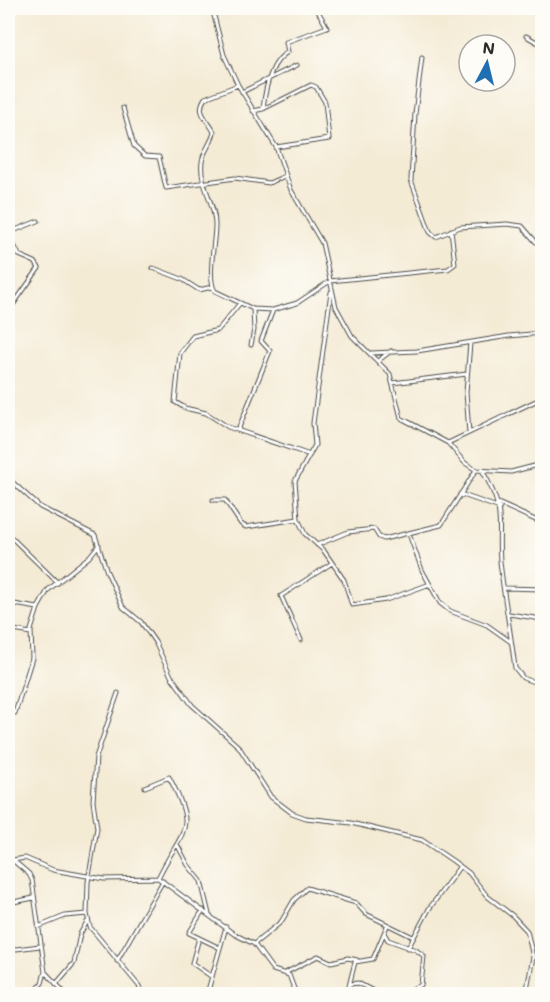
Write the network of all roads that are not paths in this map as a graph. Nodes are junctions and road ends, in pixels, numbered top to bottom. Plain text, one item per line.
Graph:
1 (213, 8) edge
2 (316, 8) edge
3 (526, 36) dead end
4 (543, 45) edge
5 (423, 57) dead end
6 (297, 65) dead end
7 (268, 81) junction
8 (238, 85) junction
9 (242, 92) junction
10 (123, 108) dead end
11 (263, 109) junction
12 (253, 111) junction
13 (276, 147) junction
14 (285, 176) junction
15 (203, 185) junction
16 (38, 221) dead end
17 (451, 230) junction
18 (8, 233) edge
19 (543, 246) edge
20 (153, 268) dead end
21 (330, 281) junction
22 (212, 287) junction
23 (331, 291) junction
24 (240, 303) junction
25 (253, 309) junction
26 (273, 310) junction
27 (8, 312) edge
28 (541, 334) edge
29 (470, 343) junction
30 (251, 345) dead end
31 (543, 350) edge
32 (391, 351) junction
33 (370, 353) junction
34 (379, 360) junction
35 (468, 374) junction
36 (392, 383) junction
37 (543, 398) edge
38 (238, 431) junction
39 (469, 433) junction
40 (448, 443) junction
41 (310, 455) junction
42 (543, 464) edge
43 (476, 470) junction
44 (483, 472) junction
45 (8, 478) edge
46 (460, 494) junction
47 (213, 500) dead end
48 (498, 502) junction
49 (500, 508) junction
50 (297, 519) junction
51 (543, 524) edge
52 (409, 533) junction
53 (12, 538) dead end
54 (99, 545) junction
55 (317, 545) junction
56 (332, 563) junction
57 (58, 583) junction
58 (430, 584) junction
59 (505, 588) junction
60 (543, 589) edge
61 (8, 603) edge
62 (38, 609) junction
63 (509, 615) junction
64 (543, 619) edge
65 (8, 629) edge
66 (31, 633) junction
67 (301, 640) dead end
68 (513, 643) junction
69 (543, 685) edge
70 (118, 693) dead end
71 (8, 714) edge
72 (145, 787) dead end
73 (177, 845) junction
74 (8, 856) edge
75 (13, 860) junction
76 (460, 866) junction
77 (88, 877) junction
78 (158, 878) junction
79 (163, 881) junction
80 (34, 898) junction
81 (8, 903) edge
82 (203, 910) junction
83 (87, 914) junction
84 (209, 914) junction
85 (87, 922) junction
86 (387, 926) junction
87 (38, 927) junction
88 (226, 927) junction
89 (384, 933) junction
90 (413, 937) junction
91 (199, 938) junction
92 (254, 944) junction
93 (40, 946) junction
94 (220, 948) junction
95 (408, 948) junction
96 (8, 950) edge
97 (357, 960) junction
98 (117, 961) junction
99 (45, 972) junction
100 (285, 973) junction
101 (212, 977) junction
102 (56, 984) junction
103 (349, 985) junction
104 (526, 993) edge
105 (31, 994) edge
106 (66, 994) edge
107 (142, 994) edge
108 (207, 994) edge
109 (296, 994) edge
110 (347, 994) edge
111 (379, 994) edge
112 (401, 994) edge
113 (531, 994) edge

1 - 8 street
2 - 7 street
3 - 4 street
5 - 17 street
6 - 7 street
7 - 9 street
7 - 11 street
8 - 9 street
8 - 15 street
9 - 12 street
10 - 15 street
11 - 12 street
11 - 13 street
12 - 13 street
13 - 14 street
14 - 15 street
14 - 21 street
15 - 22 street
16 - 18 street
17 - 19 street
17 - 21 street
18 - 27 street
20 - 22 street
21 - 23 street
21 - 26 street
22 - 24 street
23 - 33 street
23 - 41 street
24 - 25 street
24 - 38 street
25 - 26 street
25 - 30 street
26 - 38 street
28 - 29 street
28 - 31 street
29 - 32 street
29 - 35 street
32 - 33 street
32 - 34 street
33 - 34 street
34 - 36 street
35 - 36 street
35 - 39 street
36 - 40 street
37 - 39 street
38 - 41 street
39 - 40 street
40 - 43 street
41 - 50 street
42 - 44 street
43 - 44 street
43 - 46 street
44 - 48 street
45 - 54 street
46 - 49 street
46 - 52 street
47 - 50 street
48 - 49 street
48 - 51 street
49 - 59 street
50 - 55 street
52 - 55 street
52 - 58 street
53 - 57 street
54 - 57 street
54 - 76 street
55 - 56 street
56 - 58 street
56 - 67 street
57 - 62 street
58 - 68 street
59 - 60 street
59 - 63 street
61 - 62 street
62 - 66 street
63 - 64 street
63 - 68 street
65 - 66 street
66 - 71 street
68 - 69 street
70 - 77 street
72 - 73 street
73 - 78 street
73 - 84 street
74 - 75 street
75 - 77 street
75 - 80 street
76 - 90 street
76 - 104 street
77 - 78 street
77 - 83 street
78 - 79 street
79 - 82 street
79 - 98 street
80 - 81 street
80 - 87 street
82 - 84 street
82 - 91 street
83 - 85 street
83 - 87 street
84 - 88 street
85 - 98 street
85 - 102 street
86 - 89 street
86 - 90 street
86 - 92 street
87 - 93 street
88 - 92 street
88 - 94 street
89 - 95 street
89 - 97 street
90 - 95 street
91 - 94 street
91 - 101 street
92 - 100 street
93 - 96 street
93 - 99 street
94 - 101 street
95 - 112 street
97 - 100 street
97 - 103 street
98 - 107 street
99 - 102 street
99 - 105 street
100 - 109 street
101 - 108 street
102 - 106 street
103 - 110 street
103 - 111 street
104 - 113 street

